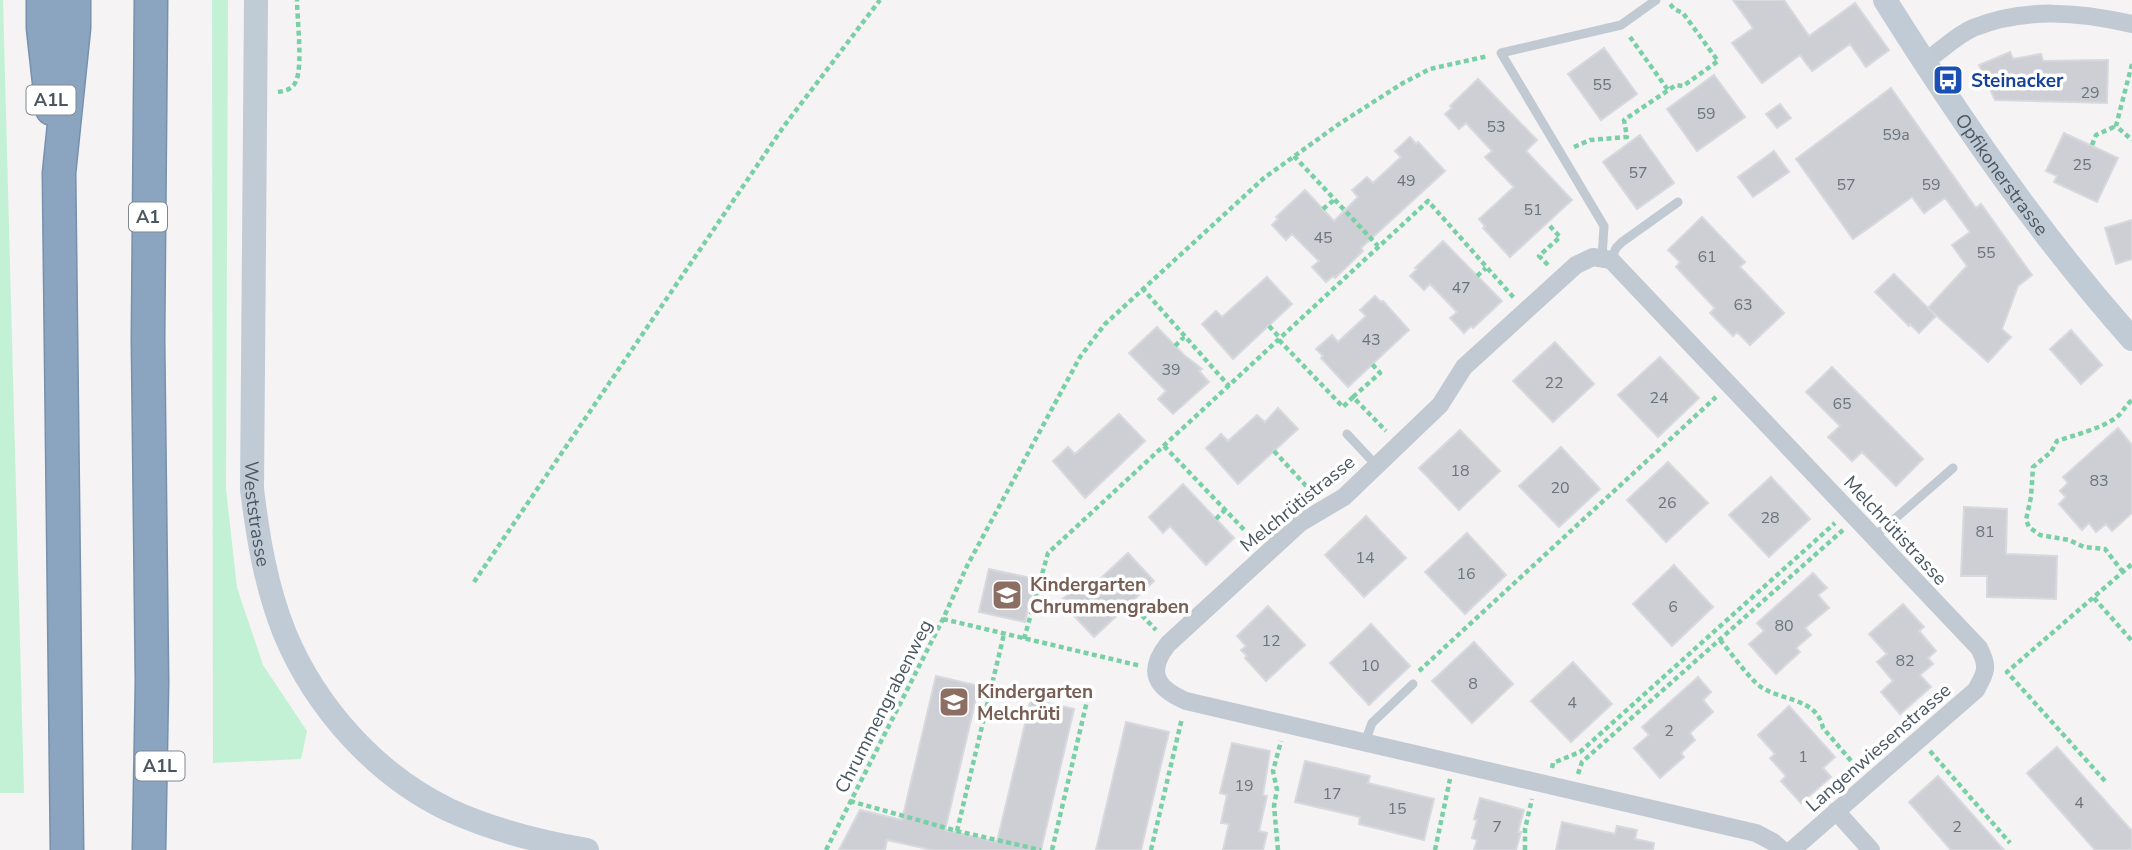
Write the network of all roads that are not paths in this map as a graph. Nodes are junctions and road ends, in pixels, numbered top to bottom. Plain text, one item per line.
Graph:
1 (43, 0) edge
2 (74, 0) edge
3 (151, 0) edge
4 (256, 0) edge
5 (1656, 0) edge
6 (1885, 0) edge
7 (2132, 24) edge
8 (1924, 62) junction
9 (59, 173) junction
10 (1678, 202) dead end
11 (1607, 259) junction
12 (2132, 339) edge
13 (1347, 434) dead end
14 (1376, 465) junction
15 (1953, 468) dead end
16 (1874, 537) junction
17 (1986, 672) joint
18 (152, 682) junction
19 (1413, 684) road end
20 (1365, 742) junction
21 (1836, 811) junction
22 (67, 850) edge
23 (149, 850) edge
24 (167, 850) edge
25 (587, 850) edge
26 (1782, 850) edge
27 (1792, 850) edge
28 (1871, 850) edge

1 - 9 highway, A1L
2 - 9 highway
3 - 18 highway, A1
4 - 25 main road, Weststrasse
5 - 11 lane
6 - 8 main road, Opfikonerstrasse
7 - 8 street
8 - 12 main road, Opfikonerstrasse
9 - 22 highway
10 - 11 lane
11 - 14 street, Melchrütistrasse
11 - 16 street, Melchrütistrasse
13 - 14 lane
14 - 20 street, Melchrütistrasse
15 - 16 lane
16 - 17 street, Melchrütistrasse
17 - 21 street, Langenwiesenstrasse
18 - 23 highway, A1
18 - 24 highway, A1L
19 - 20 lane
20 - 26 street
21 - 27 street, Langenwiesenstrasse
21 - 28 street

